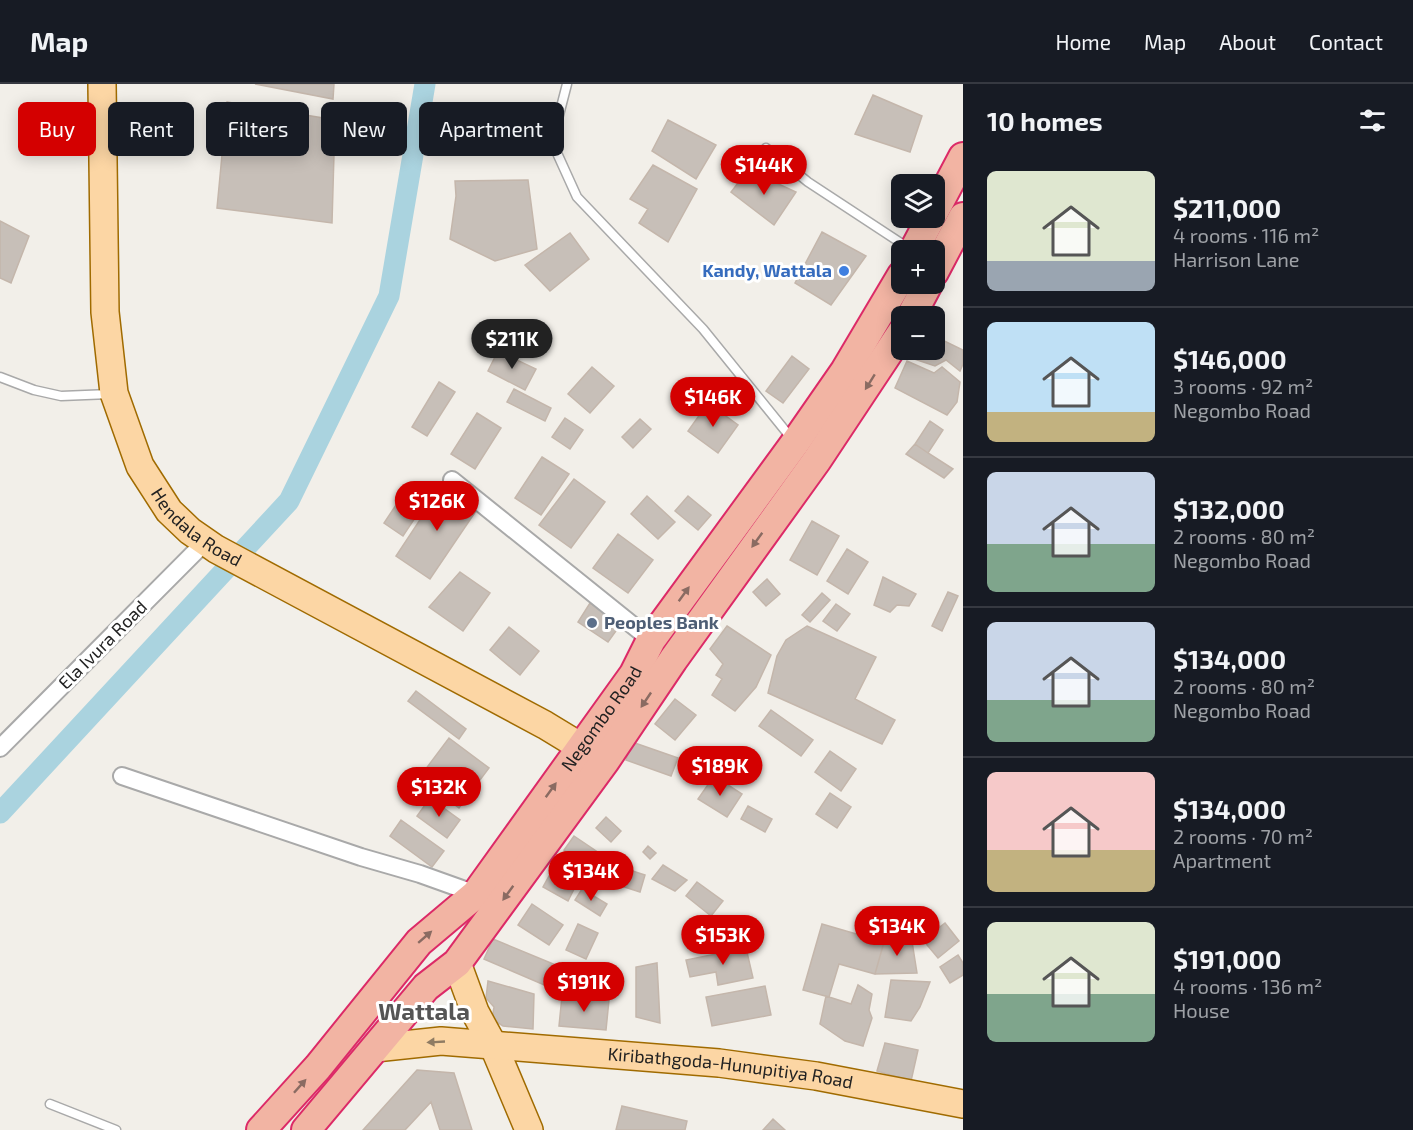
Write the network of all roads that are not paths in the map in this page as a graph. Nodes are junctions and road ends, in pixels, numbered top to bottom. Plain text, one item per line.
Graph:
1 (102, 84) edge
2 (567, 84) edge
3 (766, 148) dead end
4 (963, 157) edge
5 (945, 191) edge
6 (963, 217) edge
7 (898, 240) edge
8 (945, 251) edge
9 (891, 294) edge
10 (891, 349) edge
11 (0, 377) edge
12 (114, 393) junction
13 (795, 443) junction
14 (452, 480) dead end
15 (210, 545) junction
16 (651, 640) junction
17 (0, 748) edge
18 (594, 754) junction
19 (122, 776) dead end
20 (476, 894) junction
21 (457, 963) junction
22 (494, 1047) junction
23 (375, 1048) junction
24 (50, 1104) dead end
25 (963, 1104) edge
26 (116, 1130) edge
27 (261, 1130) edge
28 (306, 1130) edge
29 (529, 1130) edge

1 - 12 main road, Hendala Road
2 - 13 lane
3 - 7 lane
4 - 5 highway
6 - 8 highway
9 - 13 highway, Negombo Road
10 -> 18 highway, Negombo Road
11 - 12 lane
12 - 15 main road, Hendala Road
16 -> 13 highway, Negombo Road
14 - 16 street
15 - 17 street, Ela Ivura Road
15 - 18 main road, Hendala Road
16 - 18 highway, Negombo Road
20 -> 18 highway, Negombo Road
18 -> 21 highway, Negombo Road
19 - 20 street
27 -> 20 highway, Negombo Road
21 - 22 main road
21 - 23 highway, Negombo Road
22 -> 23 main road, Kiribathgoda-Hunupitiya Road
22 - 25 main road, Kiribathgoda-Hunupitiya Road
22 - 29 main road
23 - 28 highway, Negombo Road
24 - 26 lane

